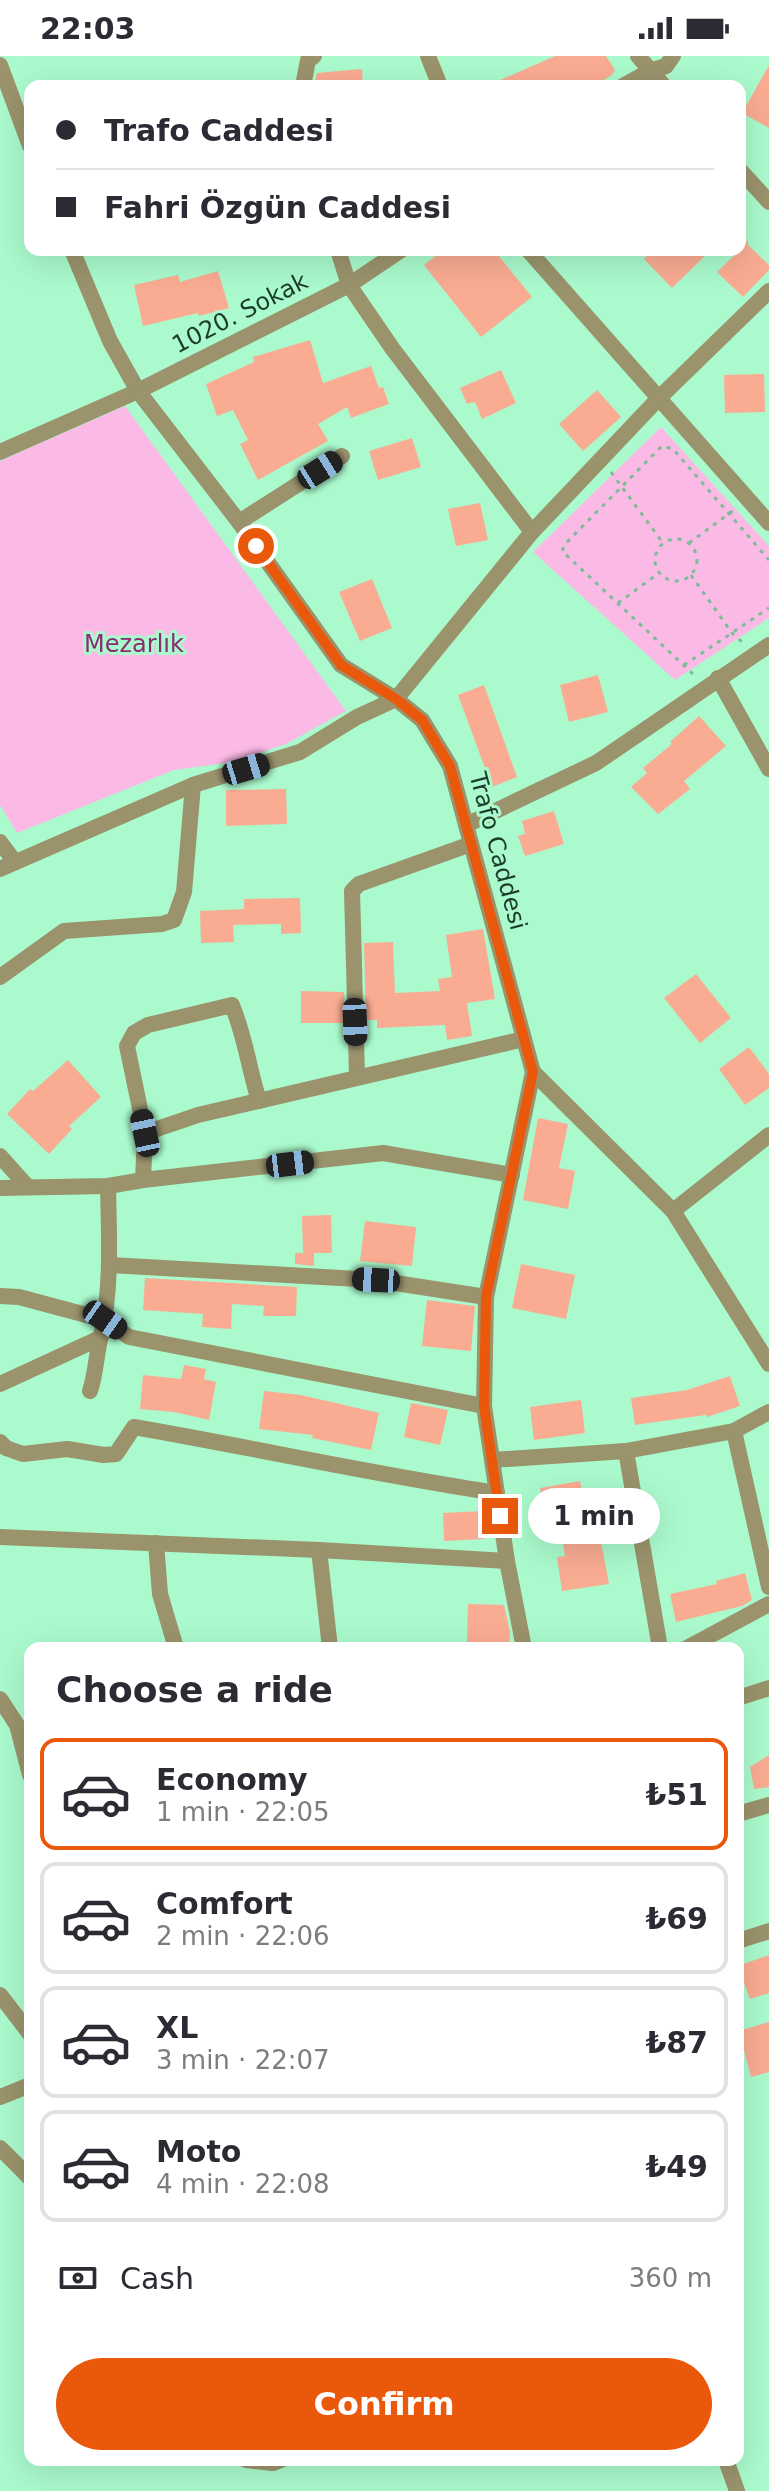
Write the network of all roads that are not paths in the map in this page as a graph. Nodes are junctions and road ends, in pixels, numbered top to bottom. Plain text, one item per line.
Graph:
1 (314, 56) edge
2 (428, 56) edge
3 (638, 56) edge
4 (673, 56) edge
5 (1, 70) edge
6 (650, 71) junction
7 (304, 80) edge
8 (438, 80) edge
9 (634, 80) edge
10 (658, 80) edge
11 (24, 130) edge
12 (746, 177) edge
13 (769, 202) edge
14 (75, 256) edge
15 (340, 256) edge
16 (392, 256) edge
17 (533, 256) edge
18 (349, 285) junction
19 (769, 291) edge
20 (138, 391) junction
21 (658, 399) junction
22 (0, 452) edge
23 (342, 456) dead end
24 (239, 522) junction
25 (769, 523) edge
26 (532, 532) junction
27 (762, 649) edge
28 (711, 683) junction
29 (396, 699) junction
30 (769, 769) edge
31 (193, 785) junction
32 (466, 825) junction
33 (0, 842) edge
34 (471, 844) junction
35 (8, 866) edge
36 (0, 977) edge
37 (524, 1039) junction
38 (533, 1072) junction
39 (357, 1076) junction
40 (259, 1101) junction
41 (145, 1133) junction
42 (769, 1135) edge
43 (0, 1156) edge
44 (512, 1175) junction
45 (143, 1180) junction
46 (27, 1186) junction
47 (108, 1186) junction
48 (0, 1188) edge
49 (673, 1211) junction
50 (110, 1265) junction
51 (0, 1296) edge
52 (486, 1297) junction
53 (105, 1320) junction
54 (100, 1338) junction
55 (767, 1358) edge
56 (0, 1384) edge
57 (90, 1391) dead end
58 (484, 1406) junction
59 (769, 1412) edge
60 (734, 1431) junction
61 (0, 1442) edge
62 (626, 1451) junction
63 (492, 1460) junction
64 (497, 1493) junction
65 (2, 1540) edge
66 (156, 1543) junction
67 (319, 1550) junction
68 (507, 1561) junction
69 (769, 1587) edge
70 (769, 1604) edge
71 (174, 1642) edge
72 (329, 1642) edge
73 (523, 1642) edge
74 (659, 1642) edge
75 (698, 1642) edge
76 (769, 1688) edge
77 (744, 1696) edge
78 (0, 1699) edge
79 (24, 1752) edge
80 (769, 1805) edge
81 (744, 1812) edge
82 (769, 1931) edge
83 (744, 1939) edge
84 (0, 1995) edge
85 (24, 2026) edge
86 (24, 2087) edge
87 (0, 2097) edge
88 (0, 2148) edge
89 (24, 2170) edge
90 (728, 2466) edge
91 (737, 2491) edge

1 - 7 street
2 - 8 street
3 - 6 street
4 - 6 street
5 - 11 street
6 - 9 street
6 - 10 street
12 - 13 street
14 - 20 street, Trafo Caddesi
15 - 18 street
16 - 18 street, 1020. Sokak
17 - 21 street
18 - 20 street, 1020. Sokak
18 - 26 street
19 - 21 street
20 - 22 street, 1020. Sokak
20 - 24 street, Trafo Caddesi
21 - 25 street
21 - 26 street
23 - 24 street
24 - 29 street, Trafo Caddesi
26 - 29 street
27 - 28 street
28 - 30 street
28 - 32 street
29 - 31 street
29 - 32 street, Trafo Caddesi
31 - 35 street
31 - 36 street
32 - 34 street, Trafo Caddesi
33 - 35 street
34 - 37 street, Trafo Caddesi
34 - 39 street
37 - 38 street, Trafo Caddesi
37 - 39 street
38 - 44 street
38 - 49 street, Trafo Caddesi
39 - 40 street
40 - 41 street
40 - 41 street
41 - 45 street
42 - 49 street
43 - 46 street
44 - 45 street
44 - 52 street
45 - 47 street
46 - 47 street
46 - 48 street
47 - 50 street
49 - 55 street, Trafo Caddesi
50 - 52 street
50 - 53 street
51 - 53 street
52 - 58 street
53 - 54 street
53 - 58 street
54 - 56 street
54 - 57 street
58 - 63 street
59 - 60 street
60 - 62 street
60 - 69 street
61 - 64 street
62 - 63 street
62 - 74 street
63 - 64 street
64 - 68 street
65 - 66 street
66 - 67 street
66 - 71 street
67 - 68 street
67 - 72 street
68 - 73 street
70 - 75 street
76 - 77 street
78 - 79 street
80 - 81 street
82 - 83 street
84 - 85 street
86 - 87 street
88 - 89 street
90 - 91 street

